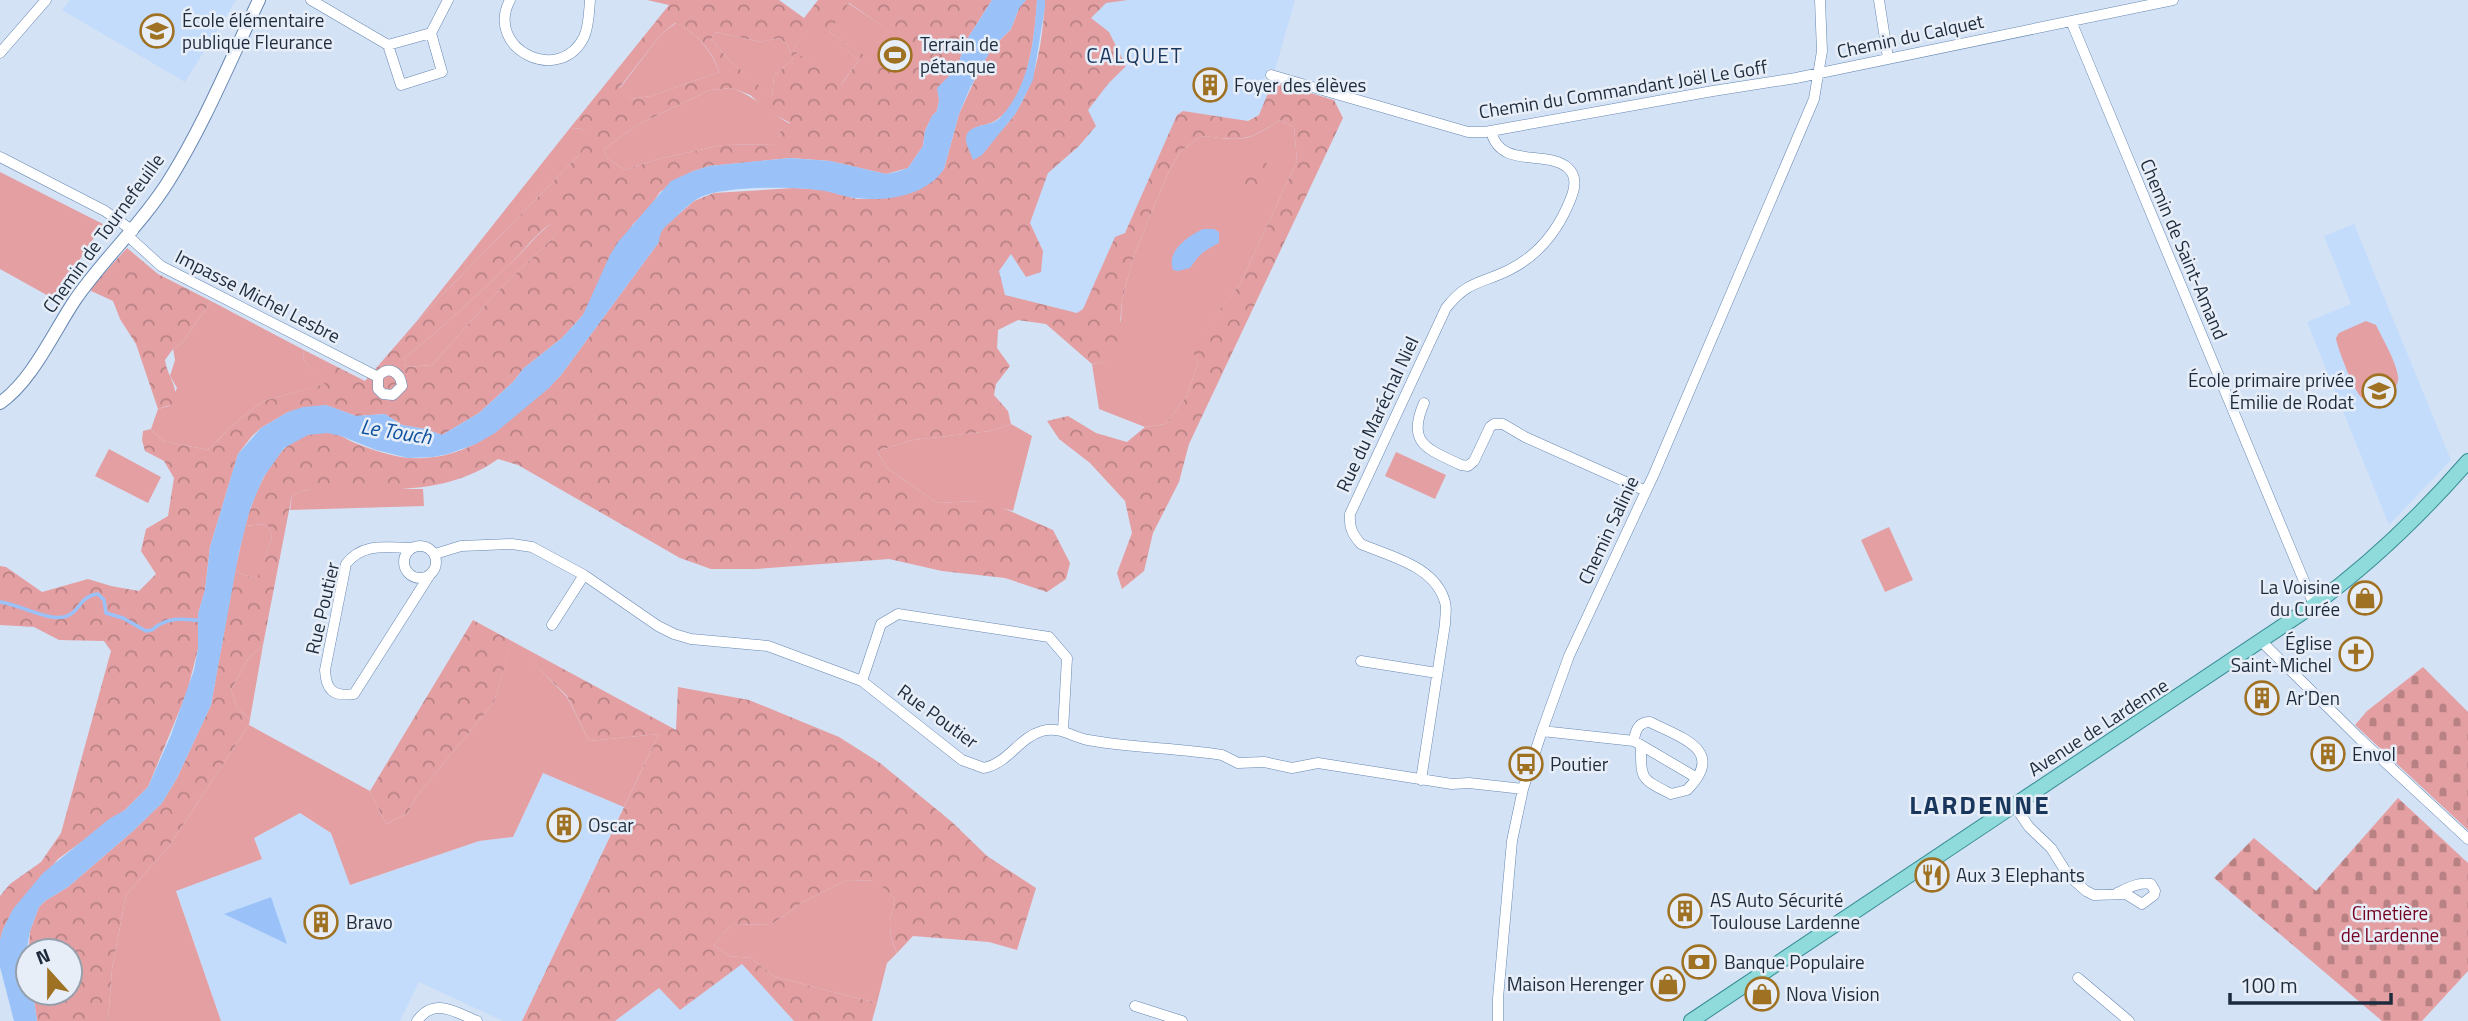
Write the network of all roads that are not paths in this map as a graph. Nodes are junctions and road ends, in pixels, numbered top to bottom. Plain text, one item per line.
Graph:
1 (46, 0) edge
2 (259, 0) edge
3 (311, 0) edge
4 (448, 0) edge
5 (510, 0) edge
6 (590, 0) edge
7 (1820, 0) edge
8 (1879, 0) edge
9 (2173, 0) edge
10 (2071, 21) junction
11 (431, 33) junction
12 (388, 45) junction
13 (0, 53) edge
14 (1888, 58) junction
15 (1819, 73) junction
16 (1271, 75) dead end
17 (1491, 131) junction
18 (0, 157) edge
19 (131, 233) junction
20 (377, 377) dead end
21 (0, 403) edge
22 (1424, 403) dead end
23 (2468, 461) edge
24 (1646, 491) junction
25 (412, 548) junction
26 (435, 554) junction
27 (584, 575) junction
28 (429, 576) junction
29 (2314, 605) junction
30 (552, 625) dead end
31 (2262, 642) junction
32 (1361, 661) dead end
33 (1437, 673) junction
34 (862, 681) junction
35 (1063, 730) junction
36 (1542, 731) junction
37 (1638, 743) junction
38 (1697, 778) junction
39 (1421, 780) junction
40 (1523, 789) junction
41 (2014, 805) junction
42 (2468, 839) edge
43 (2117, 893) dead end
44 (2078, 978) dead end
45 (1135, 1006) dead end
46 (417, 1021) edge
47 (477, 1021) edge
48 (1182, 1021) edge
49 (1498, 1021) edge
50 (1691, 1021) edge
51 (2129, 1021) edge

1 - 13 street
2 - 19 street, Chemin de Tournefeuille
3 - 12 street
4 - 11 street
5 - 6 street
7 - 15 street, Chemin Salinie
8 - 14 street
9 - 10 street, Chemin du Calquet
10 - 14 street, Chemin du Calquet
10 - 29 street, Chemin de Saint-Amand
11 - 12 street
11 - 12 street
14 - 15 street, Chemin du Calquet
15 - 17 street, Chemin du Commandant Joël Le Goff
15 - 24 street, Chemin Salinie
16 - 17 street, Chemin du Commandant Joël Le Goff
17 - 33 street, Rue du Maréchal Niel
18 - 19 street, Impasse Michel Lesbre
19 - 20 street, Impasse Michel Lesbre
19 - 21 street, Chemin de Tournefeuille
22 - 24 street
23 - 29 main road, Avenue de Lardenne
24 - 36 street, Chemin Salinie
25 - 26 street, Rue Poutier
25 - 28 street
25 - 28 street, Rue Poutier
26 - 27 street, Rue Poutier
26 - 28 street, Rue Poutier
27 - 30 street
27 - 34 street, Rue Poutier
29 - 31 main road, Avenue de Lardenne
31 - 41 main road, Avenue de Lardenne
31 - 42 street
32 - 33 street
33 - 39 street, Rue du Maréchal Niel
34 - 35 street, Rue Poutier
34 - 35 street
35 - 39 street
36 - 37 street
36 - 40 street, Chemin Salinie
37 - 38 street
37 - 38 street
37 - 38 street
39 - 40 street
40 - 49 street, Chemin Salinie
41 - 43 street
41 - 50 main road, Avenue de Lardenne
44 - 51 street
45 - 48 street
46 - 47 street

